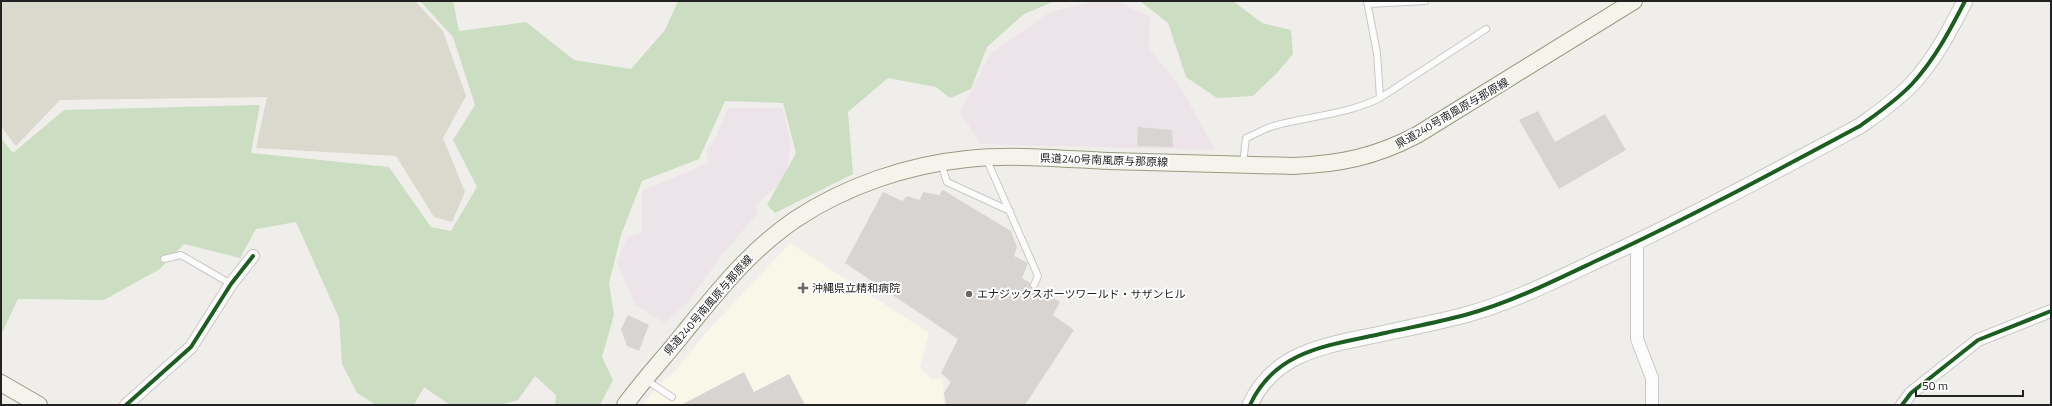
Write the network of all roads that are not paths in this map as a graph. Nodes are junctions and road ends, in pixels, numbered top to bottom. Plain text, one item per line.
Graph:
1 (1425, 1) edge
2 (1634, 1) edge
3 (1965, 1) edge
4 (1368, 2) edge
5 (1486, 29) dead end
6 (1380, 98) junction
7 (986, 158) junction
8 (940, 162) junction
9 (1242, 165) junction
10 (1010, 211) junction
11 (1634, 244) junction
12 (253, 256) dead end
13 (164, 259) dead end
14 (232, 284) junction
15 (1034, 285) dead end
16 (2051, 311) edge
17 (645, 379) junction
18 (1, 383) edge
19 (672, 397) dead end
20 (39, 405) edge
21 (126, 405) edge
22 (625, 405) edge
23 (1250, 405) edge
24 (1652, 405) edge
25 (1902, 405) edge

1 - 4 lane
2 - 9 main road, 県道240号南風原与那原線
3 - 11 street
4 - 6 lane
5 - 6 lane
6 - 9 lane
7 - 8 main road, 県道240号南風原与那原線
7 - 9 main road, 県道240号南風原与那原線
7 - 10 lane
8 - 10 lane
8 - 17 main road, 県道240号南風原与那原線
10 - 15 lane
11 - 23 street
11 - 24 street
12 - 14 street
13 - 14 lane
14 - 21 street
16 - 25 street
17 - 19 lane
17 - 22 main road, 県道240号南風原与那原線
18 - 20 main road

